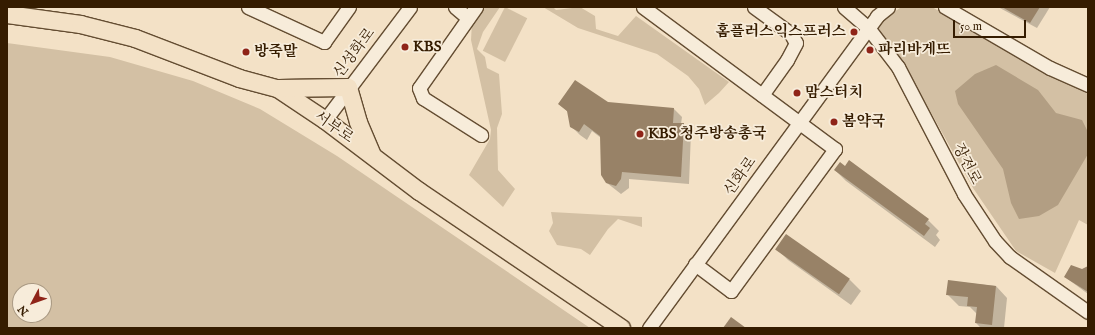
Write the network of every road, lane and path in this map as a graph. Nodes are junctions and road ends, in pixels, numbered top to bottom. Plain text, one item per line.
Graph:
1 (248, 7) edge
2 (349, 7) edge
3 (410, 7) edge
4 (455, 7) edge
5 (754, 7) edge
6 (844, 7) edge
7 (888, 7) edge
8 (945, 7) edge
9 (647, 8) edge
10 (273, 12) edge
11 (472, 12) edge
12 (7, 14) edge
13 (869, 29) junction
14 (1088, 85) edge
15 (348, 87) junction
16 (277, 88) junction
17 (762, 95) junction
18 (325, 120) junction
19 (799, 122) junction
20 (481, 135) dead end
21 (371, 153) junction
22 (695, 264) junction
23 (1088, 312) edge
24 (621, 328) edge
25 (649, 328) edge

1 - 10 street
2 - 10 street
3 - 15 street, 신성화로
4 - 11 street
5 - 17 street
6 - 13 street, 장전로
7 - 13 street, 신화로
8 - 14 street
9 - 17 street
11 - 20 street
12 - 16 main road, 서부로
13 - 19 street, 신화로
13 - 23 street, 장전로
15 - 16 main road
15 - 18 street, 신성화로
15 - 21 main road
16 - 18 main road, 서부로
17 - 19 street
18 - 21 main road, 서부로
19 - 22 street, 신화로
19 - 22 street
21 - 24 main road, 서부로
22 - 25 street, 신화로

